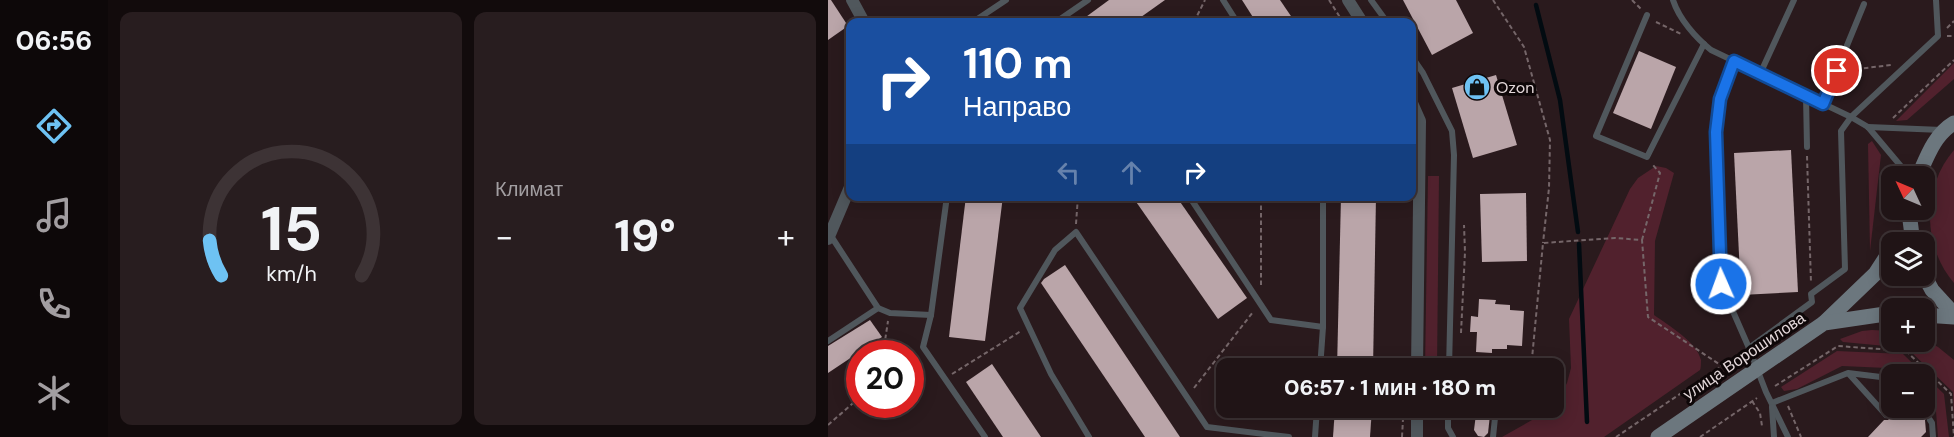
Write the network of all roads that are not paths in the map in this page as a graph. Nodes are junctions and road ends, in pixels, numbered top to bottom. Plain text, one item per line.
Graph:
1 (852, 0) edge
2 (1006, 0) edge
3 (1088, 0) edge
4 (1223, 0) edge
5 (1348, 0) edge
6 (1371, 0) edge
7 (1673, 0) edge
8 (1794, 0) edge
9 (1936, 0) edge
10 (1864, 4) dead end
11 (1647, 15) road end
12 (862, 18) edge
13 (978, 18) edge
14 (1062, 18) edge
15 (1234, 18) edge
16 (1359, 18) edge
17 (1384, 18) edge
18 (1704, 44) junction
19 (1734, 61) junction
20 (1416, 63) edge
21 (1760, 74) junction
22 (1806, 96) junction
23 (1823, 104) junction
24 (1851, 117) junction
25 (1416, 123) edge
26 (1948, 126) edge
27 (1868, 127) junction
28 (1807, 147) road end
29 (1901, 166) edge
30 (1923, 166) edge
31 (846, 197) edge
32 (946, 201) edge
33 (1192, 201) edge
34 (1323, 201) edge
35 (829, 235) edge
36 (1881, 264) edge
37 (1930, 286) edge
38 (878, 308) junction
39 (931, 315) junction
40 (1881, 315) edge
41 (1935, 315) edge
42 (1954, 316) edge
43 (1824, 323) junction
44 (1323, 327) junction
45 (828, 341) edge
46 (1749, 348) junction
47 (1321, 358) edge
48 (1417, 358) edge
49 (1449, 358) edge
50 (1757, 369) junction
51 (1848, 373) junction
52 (1881, 377) edge
53 (1772, 403) junction
54 (1881, 409) edge
55 (1316, 418) edge
56 (1417, 418) edge
57 (1448, 418) edge
58 (1495, 418) edge
59 (1930, 420) dead end
60 (985, 437) edge
61 (1089, 437) edge
62 (1290, 437) edge
63 (1315, 437) edge
64 (1417, 437) edge
65 (1453, 437) edge
66 (1494, 437) edge
67 (1658, 437) edge
68 (1774, 437) edge
69 (1788, 437) edge
70 (1933, 437) edge

1 - 12 street
2 - 13 lane
3 - 14 lane
4 - 15 lane
5 - 16 street
6 - 17 lane
7 - 18 lane
8 - 21 lane
9 - 24 lane
10 - 23 lane
11 - 18 lane
18 - 19 lane
19 - 21 lane
19 - 46 lane
20 - 49 lane
21 - 22 lane
22 - 23 lane
22 - 28 lane
23 - 24 lane
24 - 27 lane
24 - 46 lane
25 - 48 street
26 - 27 lane
26 - 30 main road
27 - 29 lane
31 - 35 street
32 - 39 lane
33 - 44 lane
34 - 44 lane
35 - 38 lane
36 - 43 main road
37 - 42 main road
38 - 39 lane
38 - 45 lane
39 - 60 lane
40 - 43 main road, улица Ворошилова
41 - 42 main road
43 - 50 main road, улица Ворошилова
44 - 47 lane
46 - 50 lane
50 - 53 lane
50 - 67 main road, улица Ворошилова
51 - 52 lane
51 - 53 lane
51 - 54 lane
53 - 68 lane
53 - 69 lane
55 - 63 lane
56 - 64 street
57 - 65 lane
58 - 66 lane
59 - 70 lane
61 - 62 lane

